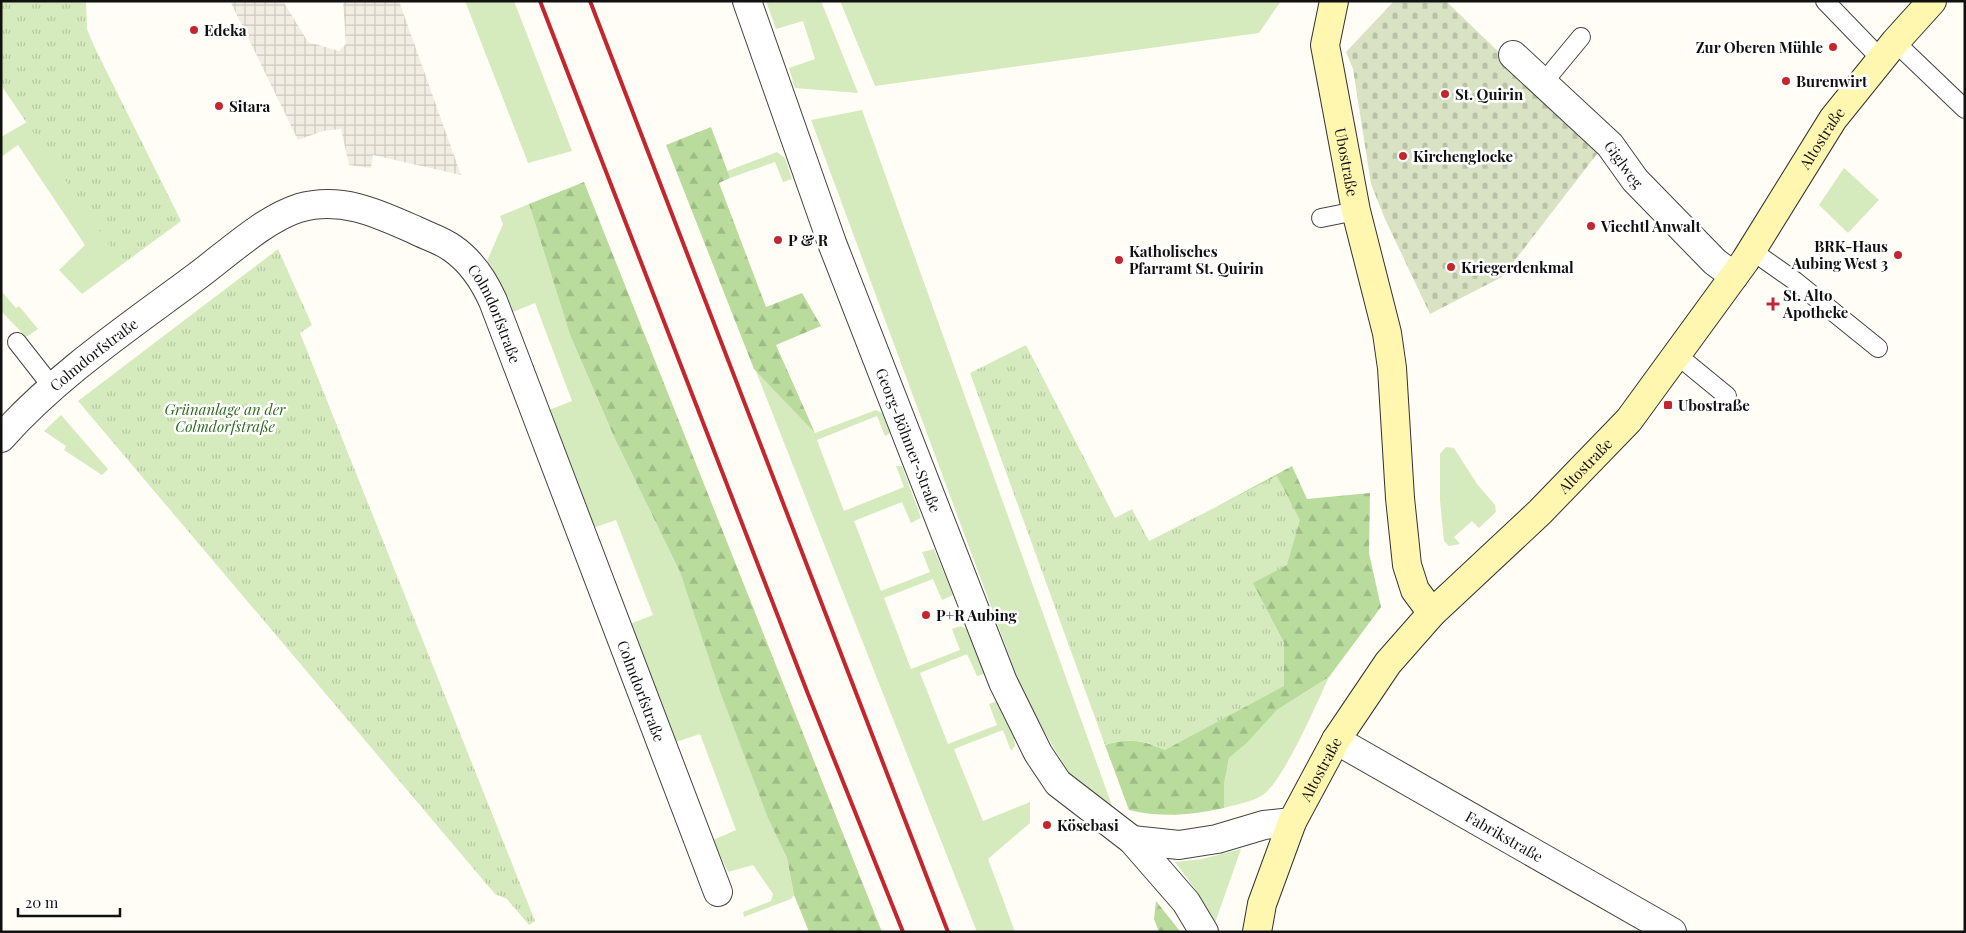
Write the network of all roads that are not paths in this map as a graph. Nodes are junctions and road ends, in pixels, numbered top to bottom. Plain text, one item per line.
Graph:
1 (746, 1) edge
2 (1334, 1) edge
3 (1825, 1) edge
4 (1932, 1) edge
5 (1581, 37) dead end
6 (1888, 50) junction
7 (1513, 55) dead end
8 (1543, 83) junction
9 (1965, 108) edge
10 (1356, 211) junction
11 (1321, 218) dead end
12 (1751, 250) junction
13 (1734, 276) junction
14 (17, 342) dead end
15 (1878, 348) dead end
16 (1677, 355) junction
17 (53, 388) junction
18 (1727, 396) dead end
19 (1, 438) edge
20 (1432, 613) junction
21 (1336, 740) junction
22 (1292, 822) junction
23 (1132, 840) junction
24 (718, 892) dead end
25 (1659, 928) edge
26 (1204, 932) edge
27 (1257, 932) edge

1 - 23 street, Georg-Böhmer-Straße
2 - 10 main road, Ubostraße
3 - 6 lane
4 - 6 main road, Altostraße
5 - 8 lane
6 - 9 lane
6 - 12 main road, Altostraße
7 - 8 street, Giglweg
8 - 13 street, Giglweg
10 - 11 lane
10 - 20 main road, Ubostraße
12 - 13 main road, Altostraße
12 - 15 lane
13 - 16 main road, Altostraße
14 - 17 lane
16 - 18 lane
16 - 20 main road, Altostraße
17 - 19 street, Colmdorfstraße
17 - 24 street, Colmdorfstraße
20 - 21 main road, Altostraße
21 - 22 main road, Altostraße
21 - 25 street, Fabrikstraße
22 - 23 street
22 - 27 main road, Altostraße
23 - 26 street, Georg-Böhmer-Straße

